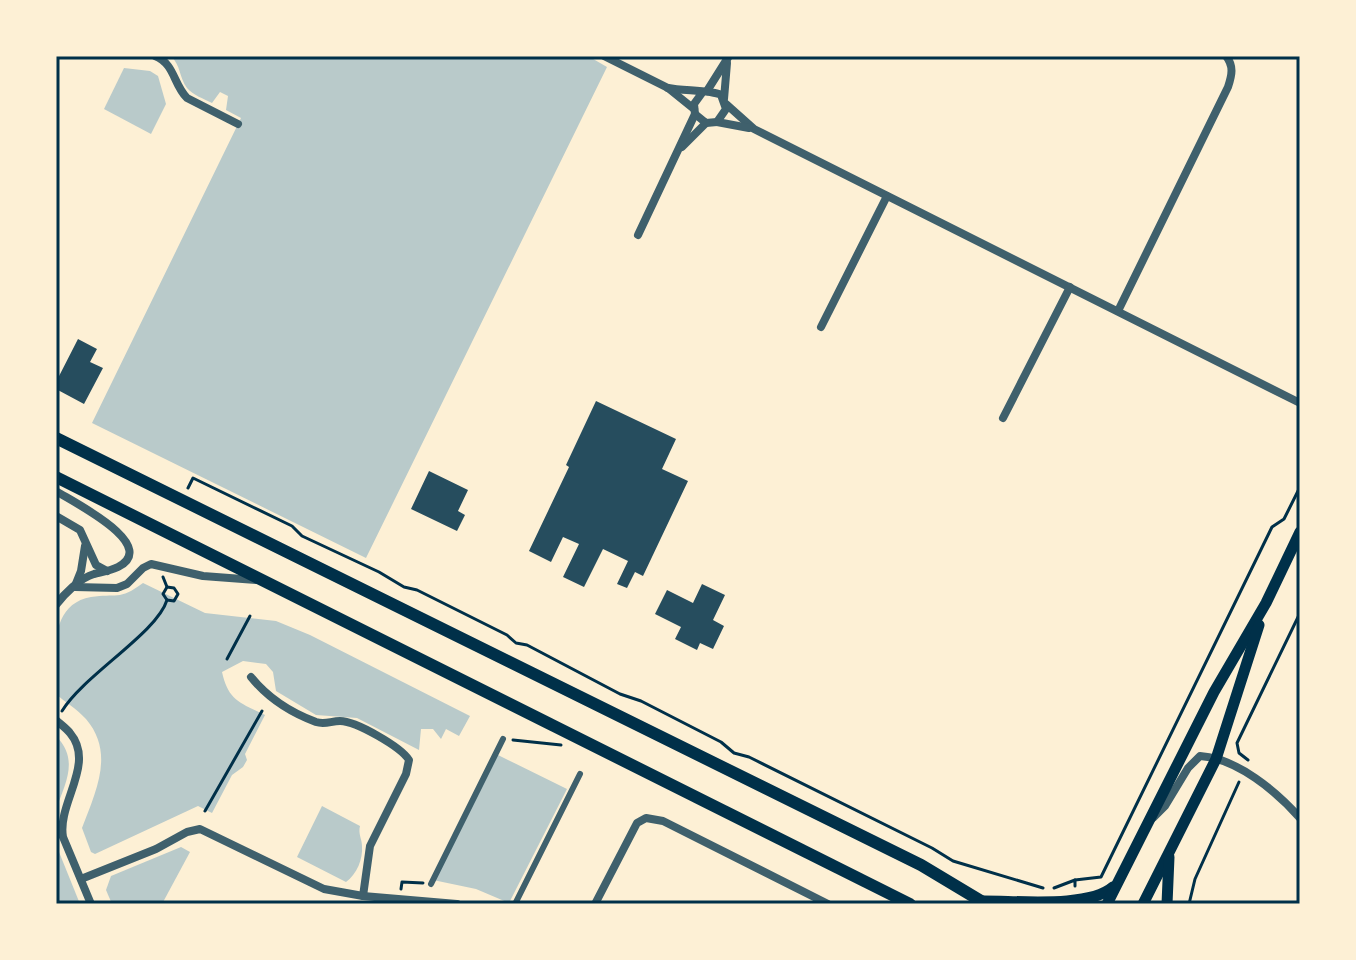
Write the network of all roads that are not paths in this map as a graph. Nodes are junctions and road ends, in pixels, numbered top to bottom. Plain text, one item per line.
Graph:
1 (604, 56) edge
2 (1226, 56) edge
3 (158, 57) edge
4 (729, 57) edge
5 (668, 88) junction
6 (704, 92) junction
7 (725, 101) junction
8 (694, 112) junction
9 (717, 122) junction
10 (706, 123) junction
11 (238, 124) dead end
12 (754, 129) junction
13 (681, 147) junction
14 (887, 196) junction
15 (638, 235) dead end
16 (1070, 287) junction
17 (1118, 311) junction
18 (821, 327) dead end
19 (1300, 403) edge
20 (1003, 418) dead end
21 (56, 438) edge
22 (56, 477) edge
23 (56, 491) edge
24 (56, 516) edge
25 (1300, 532) edge
26 (85, 545) junction
27 (107, 571) junction
28 (263, 581) junction
29 (75, 587) junction
30 (1266, 603) junction
31 (56, 605) edge
32 (251, 677) dead end
33 (57, 722) edge
34 (503, 739) road end
35 (1216, 759) junction
36 (580, 774) dead end
37 (1300, 818) edge
38 (1150, 821) junction
39 (1169, 852) junction
40 (81, 879) junction
41 (1120, 881) junction
42 (431, 884) dead end
43 (363, 896) junction
44 (426, 902) edge
45 (982, 902) edge
46 (91, 904) edge
47 (457, 904) edge
48 (515, 904) edge
49 (595, 904) edge
50 (828, 904) edge
51 (910, 904) edge
52 (1107, 904) edge
53 (1143, 904) edge
54 (1167, 904) edge

1 - 5 street
2 - 17 street
3 - 11 street
4 - 6 street
4 - 7 street
5 - 6 street
5 - 8 street
6 - 7 street
6 - 8 street
7 - 9 street
7 - 12 street
8 - 10 street
8 - 13 street
9 - 10 street
9 - 12 street
10 - 13 street
12 - 14 street
13 - 15 street
14 - 16 street
14 - 18 street
16 - 17 street
16 - 20 street
17 - 19 street
21 - 45 main road
22 - 28 main road
23 - 27 street
24 - 26 street
25 - 30 main road
26 - 27 street
26 - 29 street
27 - 29 street
28 - 29 street
28 - 51 main road
29 - 31 street
30 - 35 main road
30 - 38 main road
32 - 43 street
33 - 40 street
34 - 42 street
35 - 37 street
35 - 38 street
35 - 39 main road
36 - 48 street
38 - 41 main road
39 - 53 main road
39 - 54 main road
40 - 43 street
40 - 46 street
41 - 45 main road
41 - 52 main road
43 - 44 street
44 - 47 street
49 - 50 street

